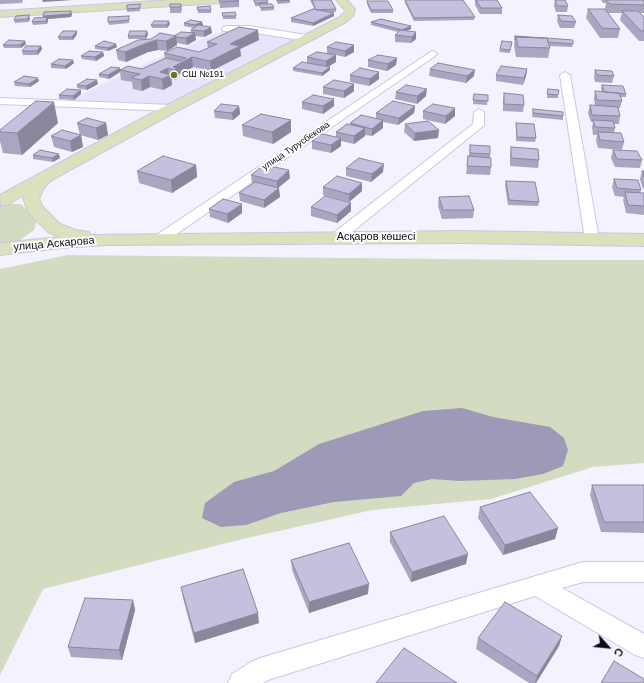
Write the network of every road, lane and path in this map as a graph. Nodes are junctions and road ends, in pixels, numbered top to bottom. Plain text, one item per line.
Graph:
1 (219, 0) edge
2 (341, 0) edge
3 (0, 14) edge
4 (226, 29) dead end
5 (307, 38) junction
6 (432, 54) dead end
7 (565, 75) dead end
8 (0, 101) edge
9 (172, 108) junction
10 (479, 112) dead end
11 (44, 178) junction
12 (0, 201) edge
13 (34, 208) junction
14 (336, 238) junction
15 (108, 239) junction
16 (160, 239) junction
17 (592, 239) junction
18 (644, 240) edge
19 (0, 249) edge
20 (644, 572) edge
21 (538, 586) junction
22 (644, 647) edge
23 (241, 683) edge

1 - 3 street
2 - 5 street
4 - 5 street
5 - 9 street
6 - 16 street, улица Турусбекова
7 - 17 street
8 - 9 street
9 - 11 street
10 - 14 street
11 - 12 street
11 - 13 street
12 - 13 street
13 - 15 street
13 - 19 street
14 - 16 street, Асқаров көшесі
14 - 17 street, Асқаров көшесі
15 - 16 street, Асқаров көшесі
15 - 19 street, улица Аскарова
17 - 18 street, Асқаров көшесі
20 - 21 street
21 - 22 street
21 - 23 street

